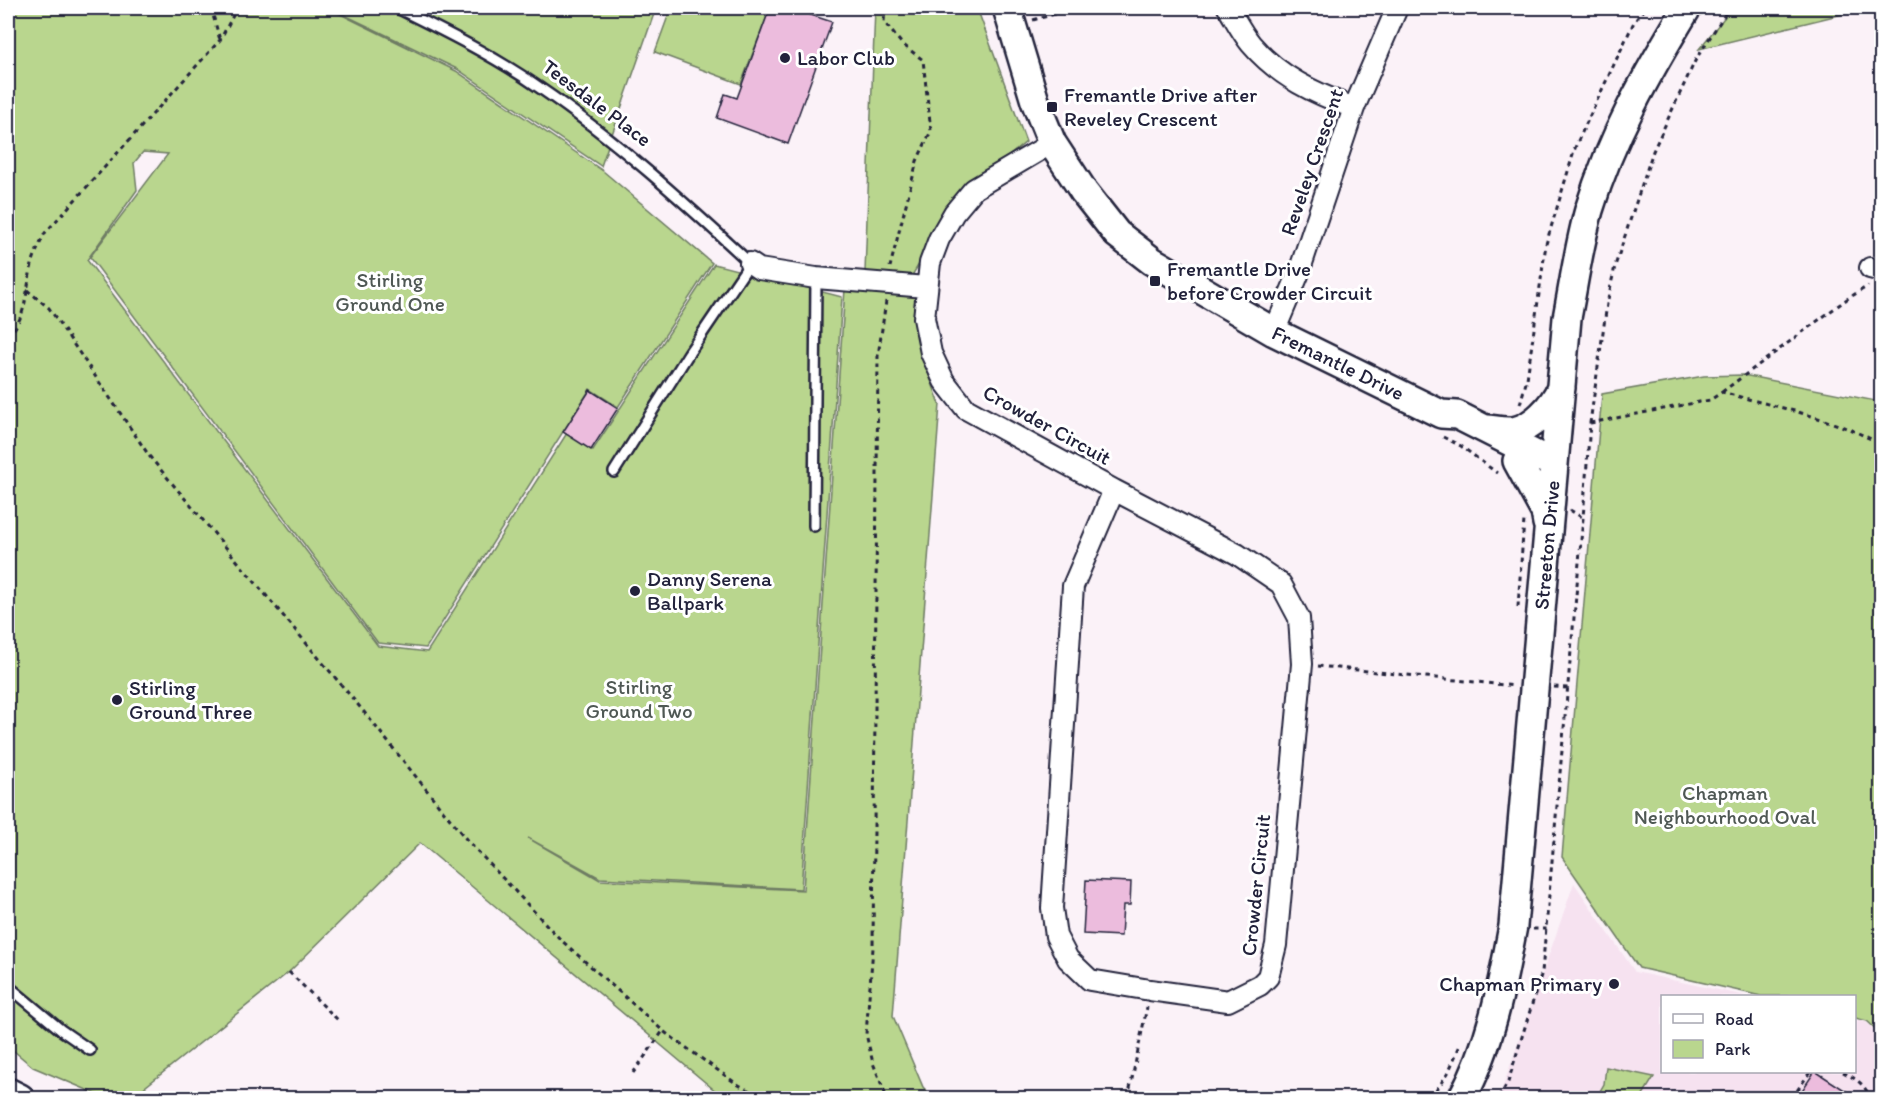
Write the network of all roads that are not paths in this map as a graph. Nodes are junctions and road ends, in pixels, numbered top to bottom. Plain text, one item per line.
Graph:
1 (398, 8) edge
2 (1228, 8) edge
3 (1397, 8) edge
4 (1687, 8) edge
5 (1018, 14) edge
6 (1354, 108) junction
7 (1052, 143) junction
8 (750, 263) junction
9 (816, 278) junction
10 (926, 287) junction
11 (1274, 332) junction
12 (1561, 388) junction
13 (1441, 425) junction
14 (1485, 428) junction
15 (1508, 468) junction
16 (614, 472) dead end
17 (1553, 472) junction
18 (1114, 490) junction
19 (1536, 523) junction
20 (814, 526) dead end
21 (8, 986) edge
22 (90, 1050) dead end
23 (8, 1092) edge
24 (20, 1098) edge
25 (1462, 1098) edge

1 - 8 lane, Teesdale Place
2 - 6 street
3 - 6 street, Reveley Crescent
4 - 12 main road, Streeton Drive
5 - 7 main road, Fremantle Drive
6 - 11 street, Reveley Crescent
7 - 10 street, Crowder Circuit
7 - 11 main road, Fremantle Drive
8 - 9 street, Teesdale Place
8 - 16 lane
9 - 10 street, Teesdale Place
9 - 20 lane
10 - 18 street, Crowder Circuit
11 - 13 main road, Fremantle Drive
12 - 14 main road
12 - 17 main road, Streeton Drive
13 - 14 main road, Fremantle Drive
13 - 15 main road, Fremantle Drive
14 - 17 main road, Fremantle Drive
15 - 17 main road, Fremantle Drive
15 - 19 main road
17 - 19 main road, Streeton Drive
18 - 18 street, Crowder Circuit
19 - 25 main road, Streeton Drive
21 - 22 lane
23 - 24 main road

